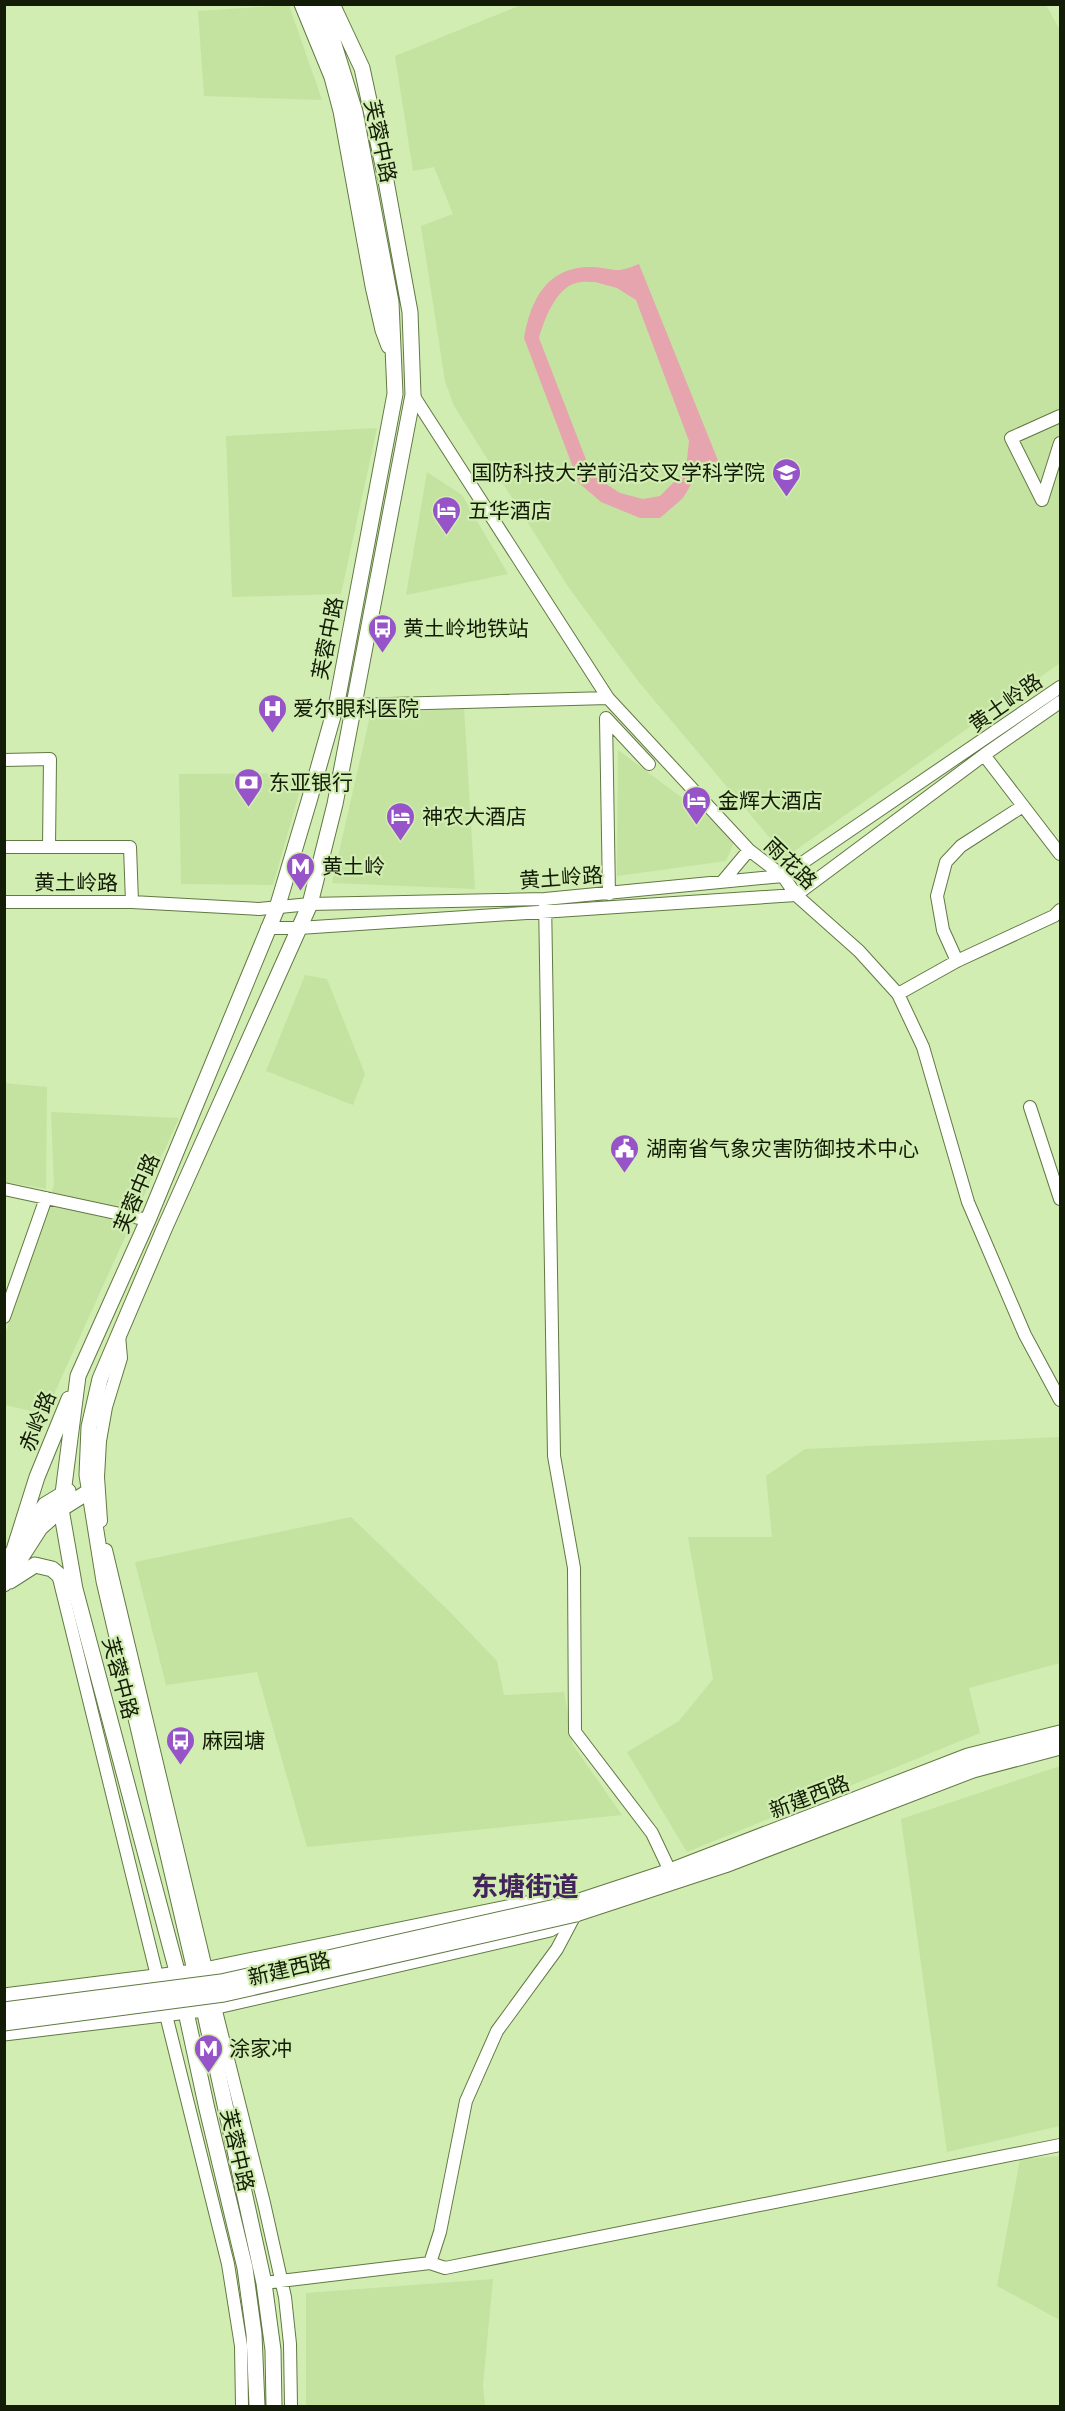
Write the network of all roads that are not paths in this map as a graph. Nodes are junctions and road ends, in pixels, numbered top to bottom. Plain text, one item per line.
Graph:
1 (302, 4) edge
2 (317, 4) edge
3 (332, 4) edge
4 (395, 360) junction
5 (413, 395) junction
6 (1060, 416) edge
7 (1060, 443) edge
8 (1060, 687) edge
9 (608, 698) junction
10 (1060, 702) edge
11 (354, 705) junction
12 (984, 755) junction
13 (4, 760) edge
14 (649, 764) dead end
15 (1023, 806) junction
16 (4, 847) edge
17 (49, 847) junction
18 (749, 850) junction
19 (1060, 854) edge
20 (783, 876) junction
21 (723, 881) junction
22 (609, 894) junction
23 (796, 895) junction
24 (4, 902) edge
25 (132, 902) junction
26 (310, 904) junction
27 (546, 905) junction
28 (277, 908) junction
29 (1060, 910) edge
30 (267, 928) junction
31 (299, 928) junction
32 (957, 961) junction
33 (898, 994) junction
34 (1030, 1107) dead end
35 (4, 1189) edge
36 (46, 1198) junction
37 (1060, 1199) edge
38 (148, 1220) junction
39 (4, 1317) edge
40 (119, 1334) junction
41 (78, 1377) junction
42 (1060, 1400) edge
43 (88, 1488) junction
44 (62, 1501) junction
45 (14, 1550) junction
46 (4, 1565) edge
47 (58, 1574) junction
48 (5, 1584) edge
49 (75, 1589) junction
50 (1060, 1733) edge
51 (1060, 1748) edge
52 (670, 1871) junction
53 (574, 1909) junction
54 (201, 1971) junction
55 (178, 1975) junction
56 (157, 1977) junction
57 (4, 1996) edge
58 (209, 2008) junction
59 (4, 2010) edge
60 (186, 2012) junction
61 (166, 2014) junction
62 (4, 2023) edge
63 (4, 2033) edge
64 (1060, 2145) edge
65 (430, 2263) junction
66 (281, 2281) junction
67 (264, 2283) junction
68 (242, 2406) edge
69 (258, 2406) edge
70 (274, 2406) edge
71 (291, 2406) edge

1 - 4 main road
2 - 4 main road, 芙蓉中路
3 - 5 main road, 芙蓉中路
4 - 28 main road, 芙蓉中路
5 - 9 street, 雨花路
5 - 11 main road, 芙蓉中路
6 - 7 street
8 - 20 street, 黄土岭路
9 - 11 street
9 - 18 street, 雨花路
10 - 12 street, 黄土岭路
11 - 26 main road, 芙蓉中路
12 - 15 street
12 - 23 street, 黄土岭路
13 - 17 street
14 - 22 street
15 - 19 street
15 - 32 street
16 - 17 street
17 - 25 street
18 - 20 street, 雨花路
18 - 21 street
20 - 21 street, 黄土岭路
20 - 23 street, 雨花路
21 - 22 street, 黄土岭路
22 - 27 street, 黄土岭路
23 - 27 street, 黄土岭路
23 - 33 street, 雨花路
24 - 25 street, 黄土岭路
25 - 28 street, 黄土岭路
26 - 27 street, 黄土岭路
26 - 28 street, 黄土岭路
26 - 31 main road, 芙蓉中路
27 - 31 street, 黄土岭路
27 - 52 street
28 - 30 main road, 芙蓉中路
29 - 32 street
30 - 31 street, 黄土岭路
30 - 38 main road, 芙蓉中路
31 - 40 main road, 芙蓉中路
32 - 33 street
33 - 42 street, 雨花路
34 - 37 street
35 - 36 street
36 - 38 street
36 - 39 street
38 - 41 main road, 芙蓉中路
40 - 43 main road, 芙蓉中路
40 - 54 street
41 - 44 main road, 芙蓉中路
41 - 45 main road, 赤岭路
43 - 44 main road, 赤岭路
43 - 54 main road, 芙蓉中路
44 - 45 main road, 赤岭路
44 - 48 main road, 赤岭路
44 - 49 main road, 芙蓉中路
45 - 46 main road, 赤岭路
47 - 48 main road
47 - 49 main road
47 - 56 street
49 - 55 main road, 芙蓉中路
50 - 52 main road, 新建西路
51 - 53 main road, 新建西路
52 - 53 main road, 新建西路
53 - 54 main road, 新建西路
53 - 58 main road, 新建西路
53 - 59 main road, 新建西路, bridge
53 - 62 main road, 新建西路, bridge
53 - 65 street
54 - 55 main road, 新建西路
54 - 58 main road, 芙蓉中路
55 - 56 main road, 新建西路
55 - 60 main road, 芙蓉中路
56 - 57 main road, 新建西路
56 - 61 street
58 - 60 main road, 新建西路
58 - 66 street
58 - 67 main road, 芙蓉中路
60 - 61 main road, 新建西路
60 - 69 main road, 芙蓉中路
61 - 63 main road, 新建西路
61 - 68 street
64 - 65 street
65 - 66 street
66 - 67 street
66 - 71 street
67 - 70 main road, 芙蓉中路

